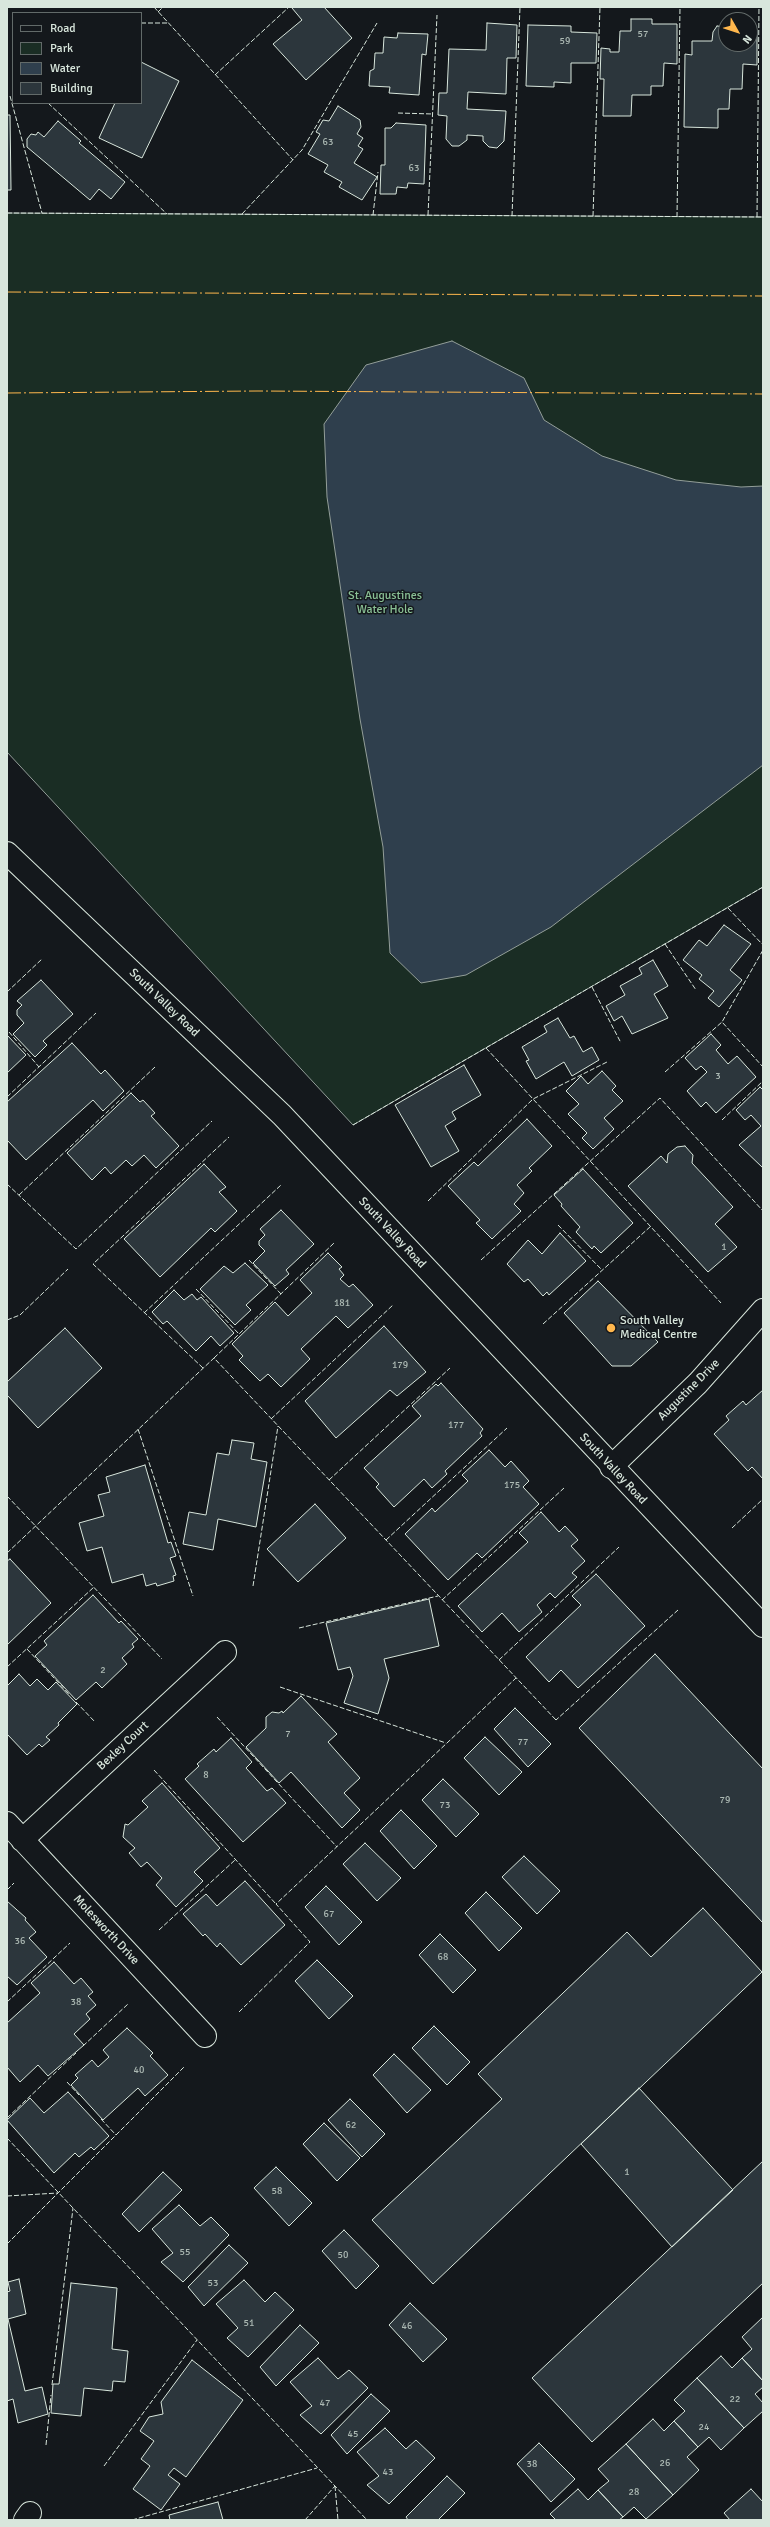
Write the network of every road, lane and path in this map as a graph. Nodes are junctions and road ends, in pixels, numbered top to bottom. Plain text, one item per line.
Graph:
1 (7, 853) edge
2 (763, 1310) edge
3 (611, 1467) junction
4 (763, 1626) edge
5 (225, 1652) dead end
6 (7, 1823) edge
7 (22, 1840) junction
8 (205, 2036) dead end

1 - 3 main road, South Valley Road
2 - 3 main road, Augustine Drive
3 - 4 main road, South Valley Road
5 - 7 main road, Bexley Court
6 - 7 main road, Molesworth Drive
7 - 8 main road, Molesworth Drive

